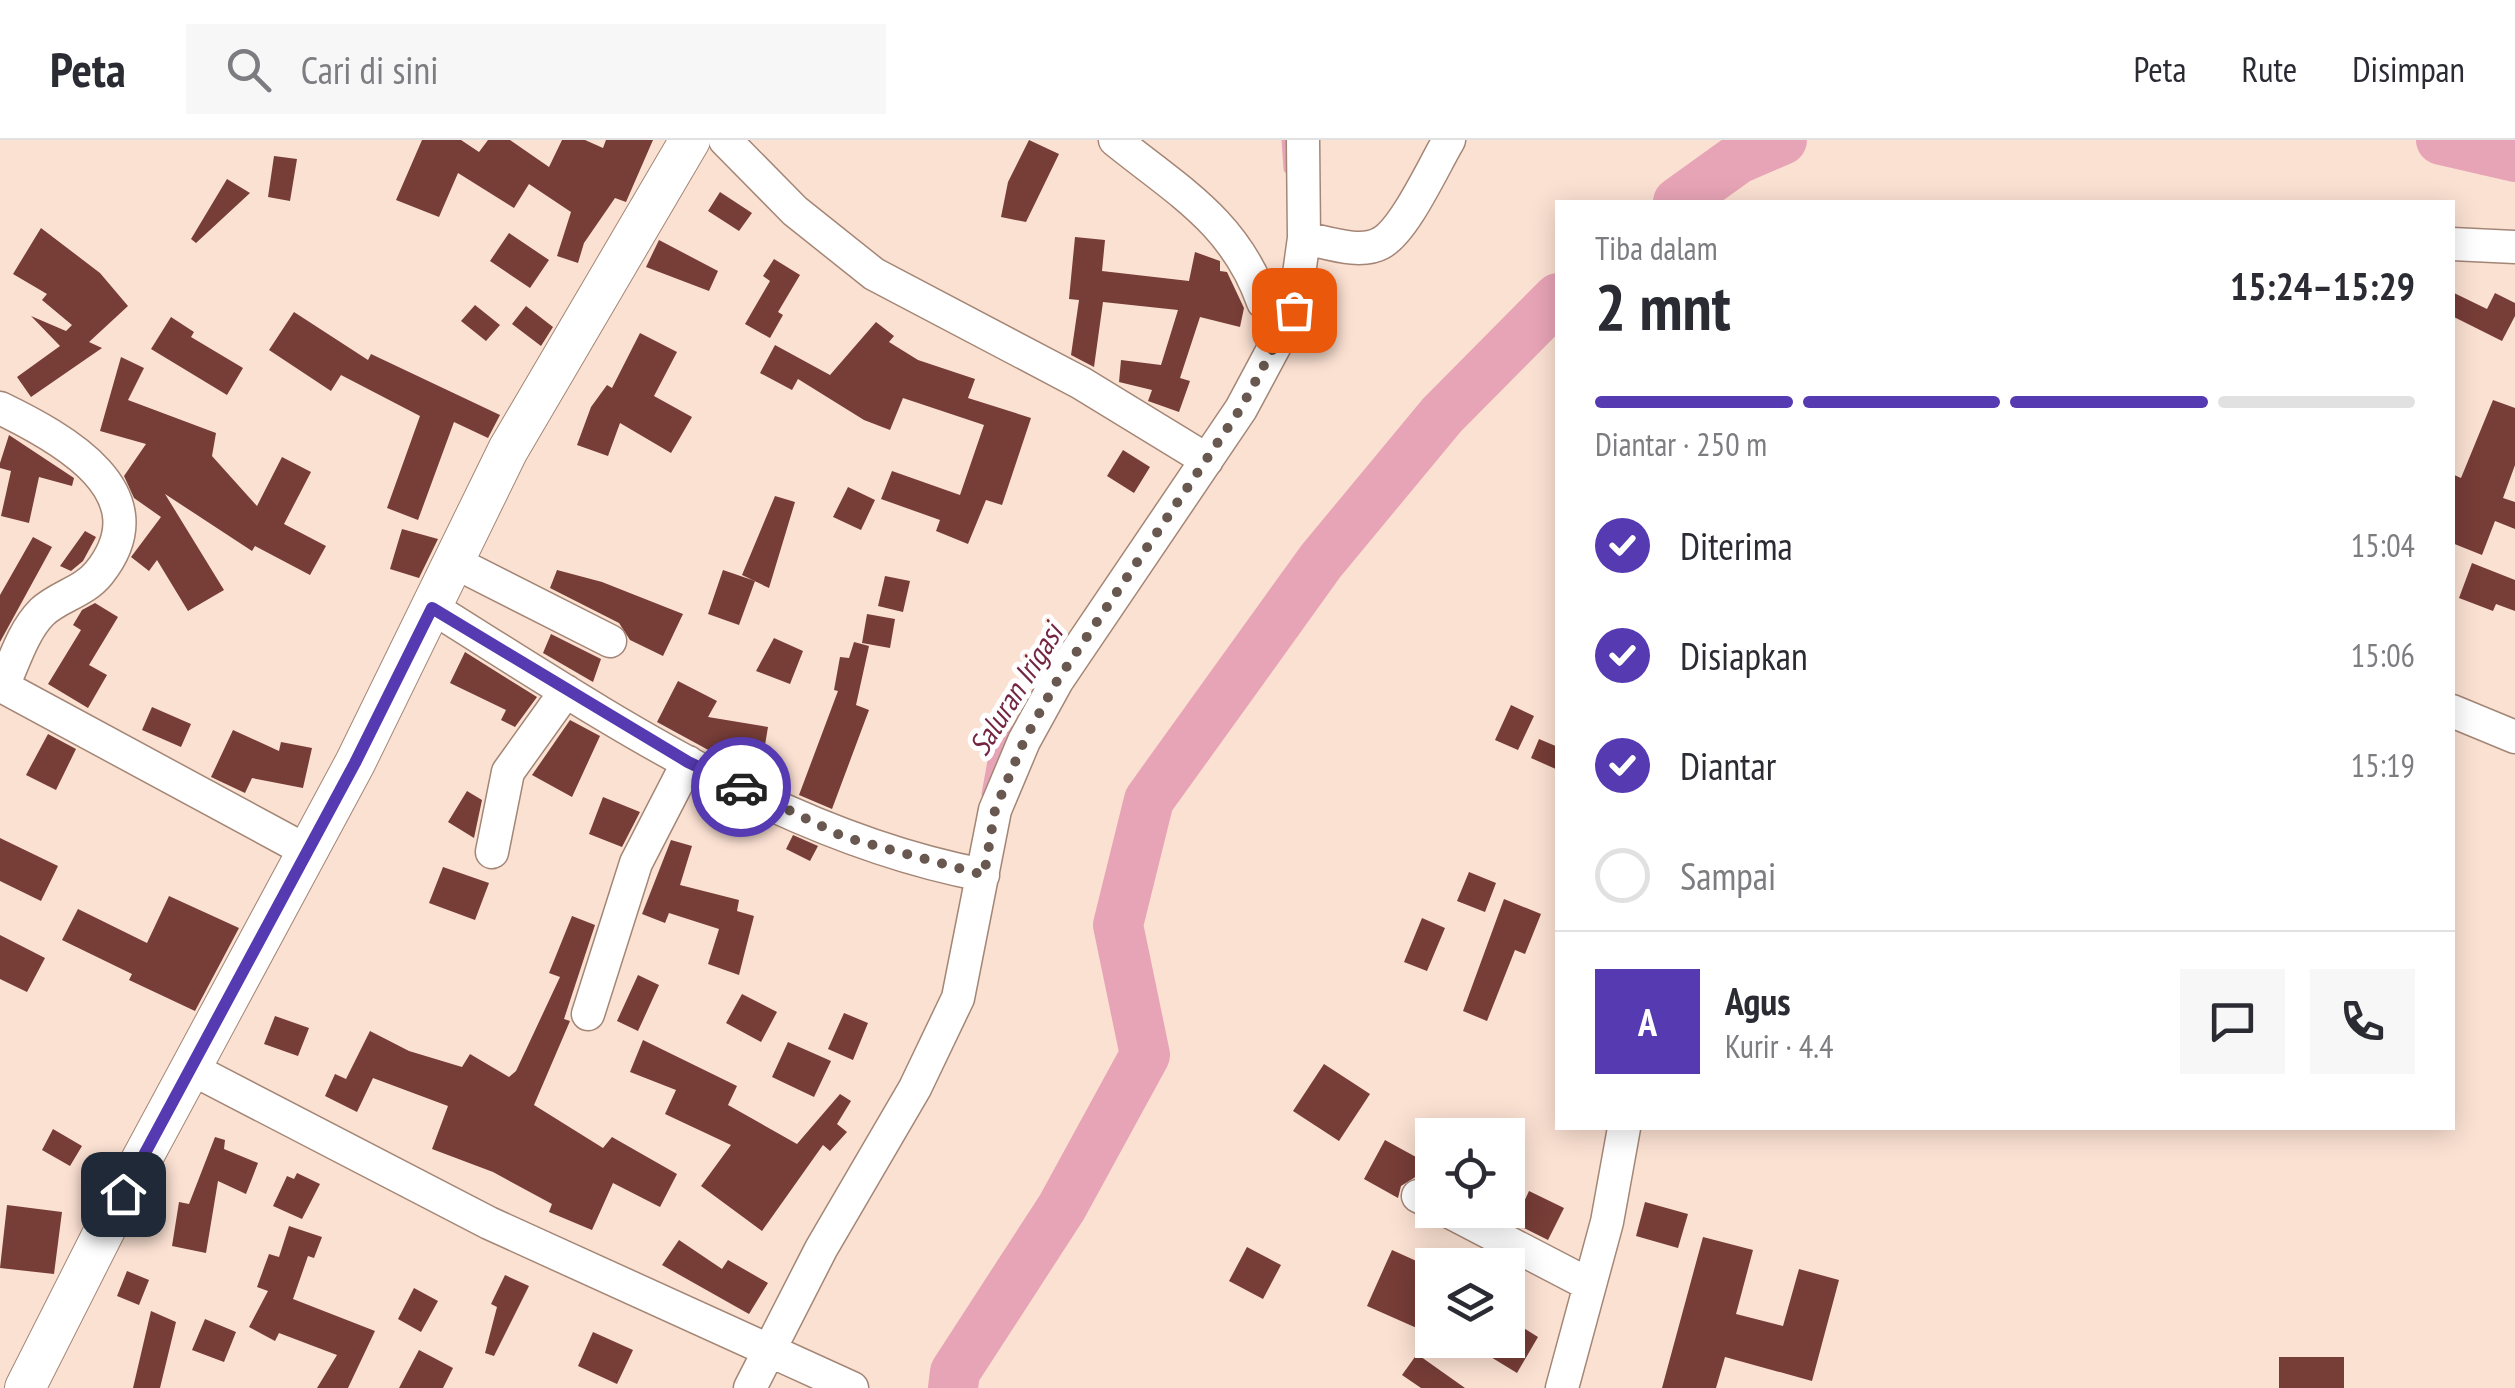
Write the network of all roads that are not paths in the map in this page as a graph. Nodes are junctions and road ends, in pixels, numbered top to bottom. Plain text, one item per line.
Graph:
1 (690, 140) edge
2 (726, 140) edge
3 (1115, 140) edge
4 (1303, 140) edge
5 (1449, 140) edge
6 (1304, 238) junction
7 (2455, 244) edge
8 (2515, 247) edge
9 (1281, 307) junction
10 (0, 408) edge
11 (1196, 454) junction
12 (454, 562) junction
13 (432, 608) junction
14 (610, 641) dead end
15 (2, 686) edge
16 (566, 691) junction
17 (2455, 713) edge
18 (2515, 737) edge
19 (688, 762) junction
20 (307, 851) junction
21 (492, 852) dead end
22 (973, 873) junction
23 (588, 1014) dead end
24 (192, 1069) junction
25 (1624, 1130) edge
26 (1480, 1228) edge
27 (1590, 1285) junction
28 (767, 1349) junction
29 (849, 1387) edge
30 (25, 1388) edge
31 (750, 1388) edge
32 (1562, 1388) edge

1 - 12 street
2 - 11 street
3 - 9 street
4 - 6 street
5 - 6 street
6 - 9 street
7 - 8 street
9 - 11 street
10 - 15 street
11 - 22 street
12 - 13 street
12 - 14 street
13 - 16 street
13 - 20 street
15 - 20 street
16 - 19 street
16 - 21 street
17 - 18 street
19 - 22 street
19 - 23 street
20 - 24 street
22 - 28 street
24 - 28 street
24 - 30 street
25 - 27 street
26 - 27 street
27 - 32 street
28 - 29 street
28 - 31 street

